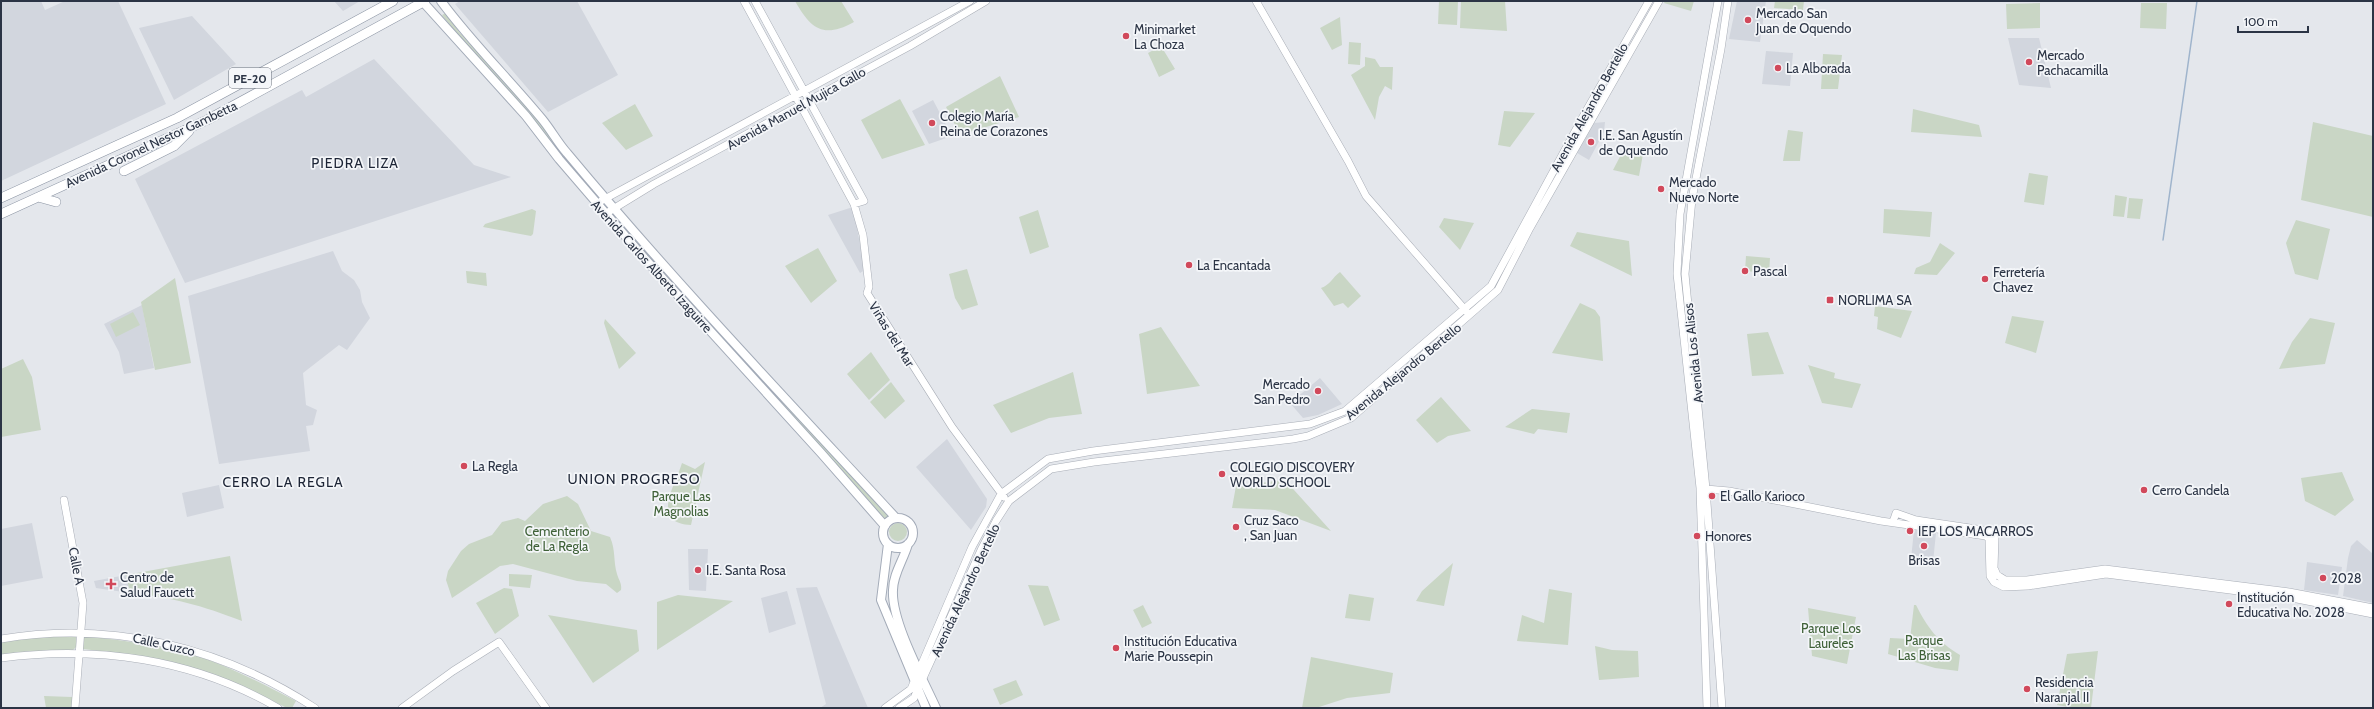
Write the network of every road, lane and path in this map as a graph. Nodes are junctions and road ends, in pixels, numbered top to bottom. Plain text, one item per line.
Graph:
1 (393, 1) edge
2 (425, 1) edge
3 (441, 1) edge
4 (744, 1) edge
5 (755, 1) edge
6 (970, 1) edge
7 (986, 1) edge
8 (1256, 1) edge
9 (1649, 1) edge
10 (1659, 1) edge
11 (1718, 1) edge
12 (1728, 1) edge
13 (804, 91) junction
14 (795, 96) junction
15 (809, 102) junction
16 (801, 106) junction
17 (193, 127) junction
18 (124, 171) dead end
19 (38, 197) junction
20 (1, 198) edge
21 (606, 198) junction
22 (56, 202) dead end
23 (596, 204) junction
24 (854, 204) junction
25 (615, 208) junction
26 (1, 214) edge
27 (605, 214) junction
28 (1465, 309) junction
29 (1470, 316) junction
30 (1706, 489) junction
31 (1001, 494) junction
32 (64, 500) dead end
33 (1009, 501) junction
34 (896, 518) junction
35 (1893, 522) junction
36 (885, 526) junction
37 (888, 544) junction
38 (908, 544) junction
39 (2373, 608) edge
40 (2373, 614) edge
41 (81, 633) junction
42 (1, 639) edge
43 (498, 643) junction
44 (78, 653) junction
45 (1, 658) edge
46 (919, 668) junction
47 (923, 678) junction
48 (916, 684) junction
49 (75, 708) edge
50 (278, 708) edge
51 (315, 708) edge
52 (402, 708) edge
53 (540, 708) edge
54 (546, 708) edge
55 (885, 708) edge
56 (899, 708) edge
57 (926, 708) edge
58 (936, 708) edge
59 (1707, 708) edge
60 (1722, 708) edge

1 - 20 highway, Avenida Coronel Nestor Gambetta / PE-20
2 - 17 highway, Avenida Coronel Nestor Gambetta / PE-20
2 - 23 main road, Avenida Carlos Alberto Izaguirre
3 - 21 main road, Avenida Carlos Alberto Izaguirre
4 - 14 street, Viñas del Mar
5 - 13 street
6 - 13 street, Avenida Manuel Mujica Gallo
7 - 15 street, Avenida Manuel Mujica Gallo
8 - 28 street
9 - 28 street, Avenida Alejandro Bertello
10 - 29 street, Avenida Alejandro Bertello
11 - 59 street, Avenida Los Alisos
12 - 30 street, Avenida Los Alisos
13 - 14 street, Avenida Manuel Mujica Gallo
13 - 15 street
14 - 16 street, Viñas del Mar
14 - 21 street, Avenida Manuel Mujica Gallo
15 - 16 street, Avenida Manuel Mujica Gallo
15 - 24 street
16 - 24 street, Viñas del Mar
16 - 25 street, Avenida Manuel Mujica Gallo
17 - 18 highway
17 - 19 highway, Avenida Coronel Nestor Gambetta / PE-20
19 - 22 highway
19 - 26 highway, Avenida Coronel Nestor Gambetta / PE-20
21 - 23 street, Avenida Manuel Mujica Gallo
21 - 25 main road, Avenida Carlos Alberto Izaguirre
23 - 27 main road, Avenida Carlos Alberto Izaguirre
24 - 31 street, Viñas del Mar
25 - 27 street, Avenida Manuel Mujica Gallo
25 - 34 main road, Avenida Carlos Alberto Izaguirre
27 - 36 main road, Avenida Carlos Alberto Izaguirre
28 - 29 street
28 - 31 street, Avenida Alejandro Bertello
29 - 33 street, Avenida Alejandro Bertello
30 - 35 street
30 - 60 street, Avenida Los Alisos
31 - 33 street, Viñas del Mar
31 - 46 street, Avenida Alejandro Bertello
32 - 41 street, Calle A
33 - 47 street, Avenida Alejandro Bertello
34 - 36 main road
34 - 38 main road
35 - 39 street
35 - 40 street
36 - 37 main road
37 - 38 main road
37 - 48 main road
38 - 46 main road
41 - 42 street, Calle Cuzco
41 - 44 street, Calle A
41 - 51 street, Calle Cuzco
43 - 52 street
43 - 53 street
43 - 54 street
44 - 45 street, Calle Cuzco
44 - 49 street, Calle A
44 - 50 street, Calle Cuzco
46 - 47 main road
46 - 48 street, Avenida Alejandro Bertello
47 - 48 street, Avenida Alejandro Bertello
47 - 58 main road
48 - 55 street
48 - 56 street, Avenida Alejandro Bertello
48 - 57 main road

